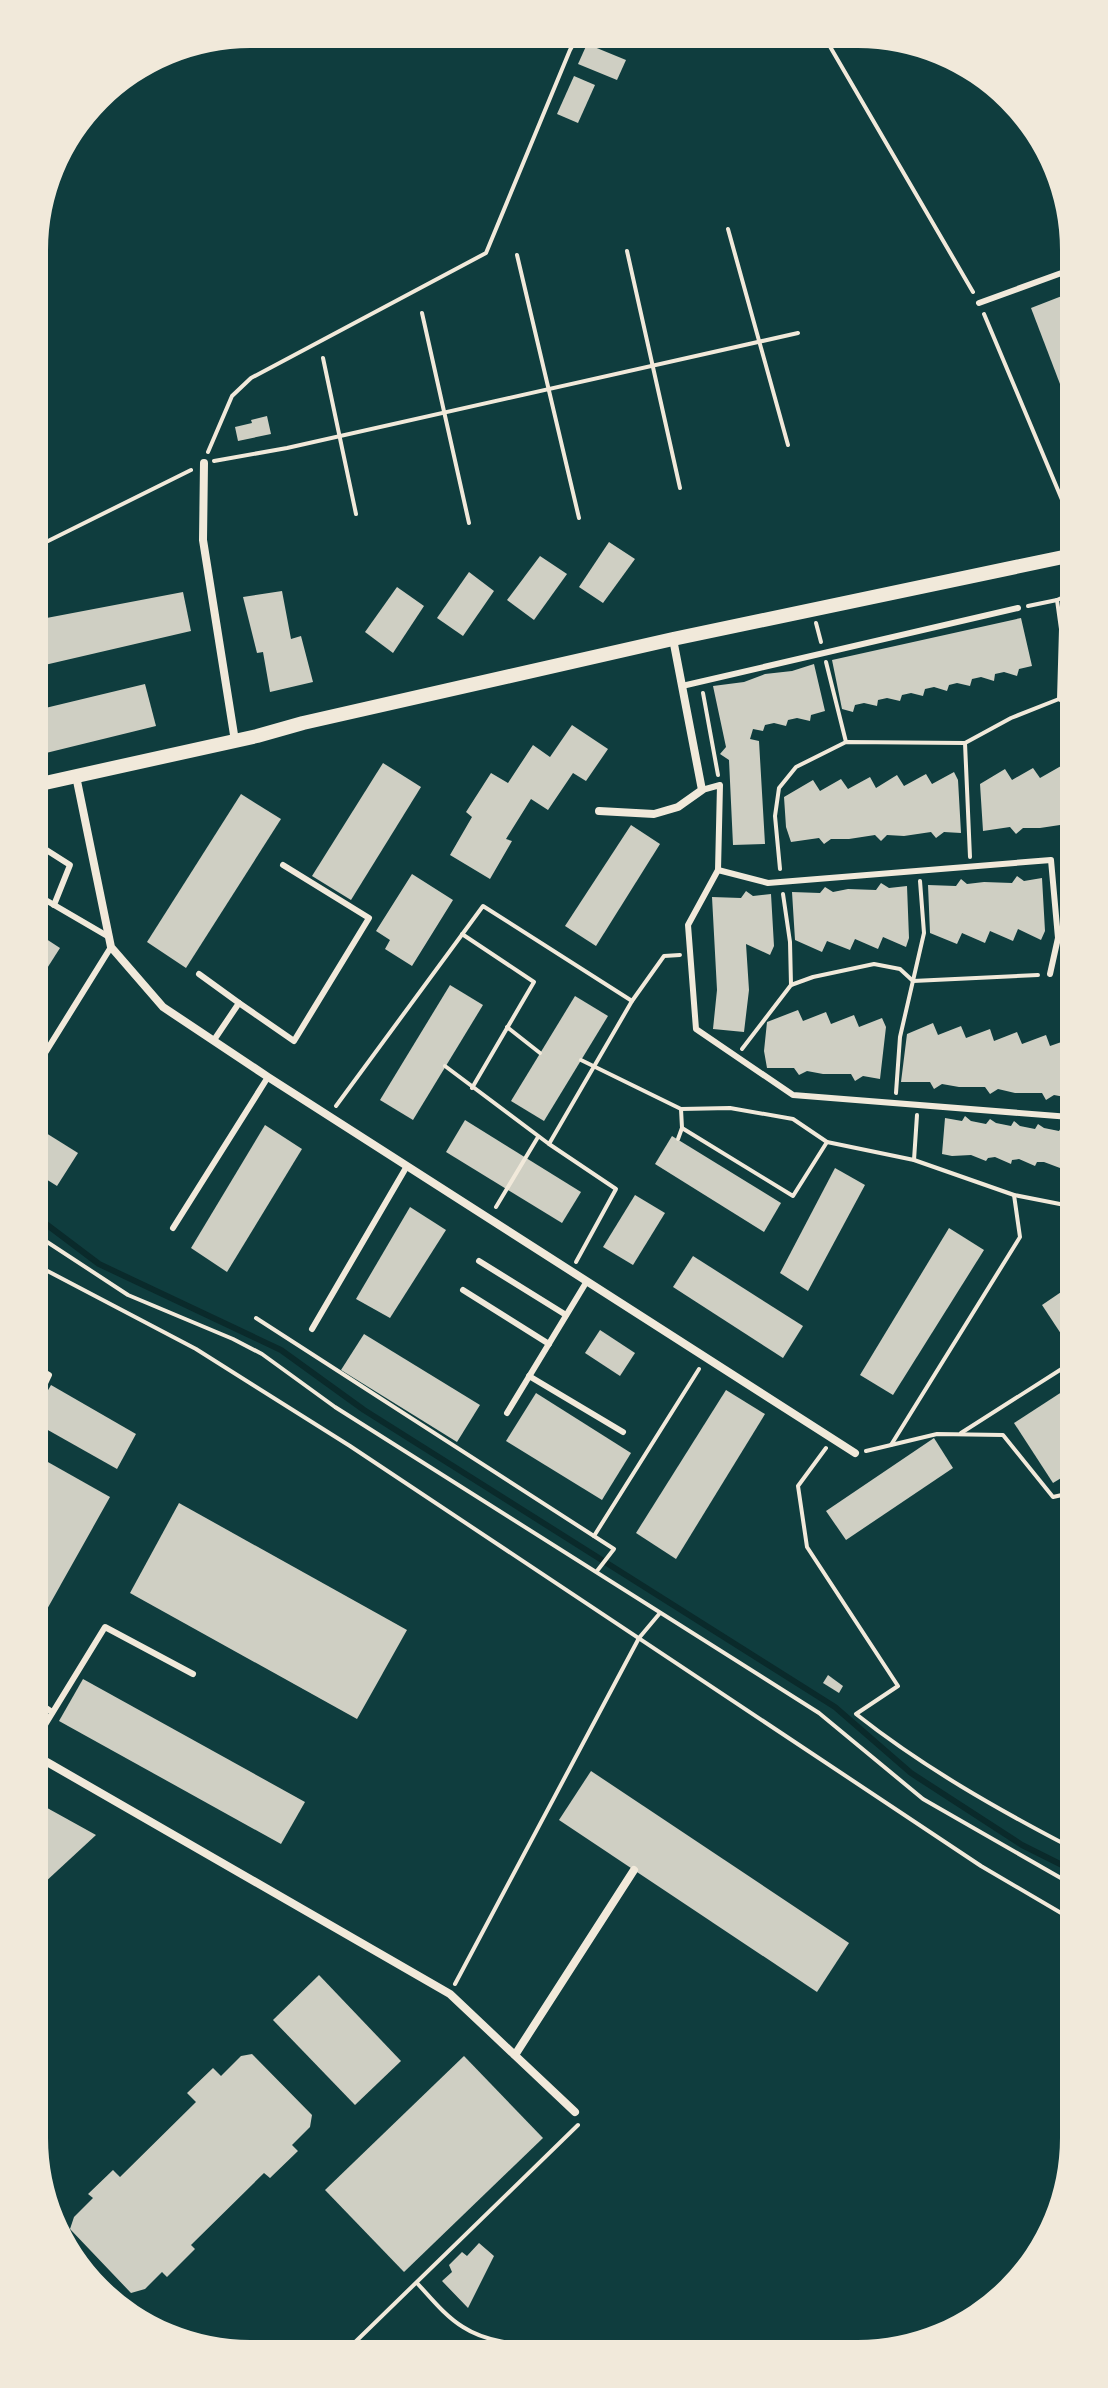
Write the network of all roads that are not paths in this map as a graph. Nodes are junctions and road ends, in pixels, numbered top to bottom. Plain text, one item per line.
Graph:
1 (1060, 274) edge
2 (979, 303) road end
3 (204, 463) road end
4 (1060, 558) edge
5 (1018, 608) road end
6 (673, 639) junction
7 (682, 686) junction
8 (235, 741) junction
9 (76, 775) junction
10 (48, 782) edge
11 (702, 790) junction
12 (599, 811) dead end
13 (48, 851) edge
14 (283, 865) dead end
15 (718, 870) junction
16 (48, 901) edge
17 (54, 905) junction
18 (110, 942) junction
19 (199, 974) dead end
20 (1050, 974) road end
21 (239, 1003) junction
22 (214, 1040) junction
23 (48, 1047) edge
24 (268, 1077) junction
25 (1060, 1116) edge
26 (407, 1166) junction
27 (173, 1228) dead end
28 (479, 1261) dead end
29 (587, 1281) junction
30 (463, 1290) dead end
31 (566, 1315) junction
32 (312, 1329) dead end
33 (549, 1344) junction
34 (529, 1376) junction
35 (507, 1413) dead end
36 (623, 1432) dead end
37 (855, 1453) road end
38 (193, 1674) dead end
39 (48, 1709) edge
40 (52, 1712) junction
41 (48, 1719) edge
42 (48, 1763) edge
43 (634, 1870) dead end
44 (515, 2055) junction
45 (575, 2112) road end

1 - 2 lane
3 - 8 street
4 - 6 street
5 - 7 lane
6 - 7 street
6 - 8 street
7 - 11 street
8 - 9 street
9 - 10 street
9 - 18 street
11 - 12 street
11 - 15 lane
13 - 17 lane
14 - 21 lane
15 - 20 lane
15 - 25 lane
16 - 17 lane
17 - 18 lane
18 - 22 street
18 - 23 lane
19 - 21 lane
21 - 22 lane
22 - 24 street
24 - 26 street
24 - 27 lane
26 - 29 street
26 - 32 lane
28 - 31 lane
29 - 31 lane
29 - 37 street
30 - 33 lane
31 - 33 lane
33 - 34 lane
34 - 35 lane
34 - 36 lane
38 - 40 lane
39 - 40 lane
40 - 41 lane
42 - 44 street
43 - 44 street
44 - 45 street

